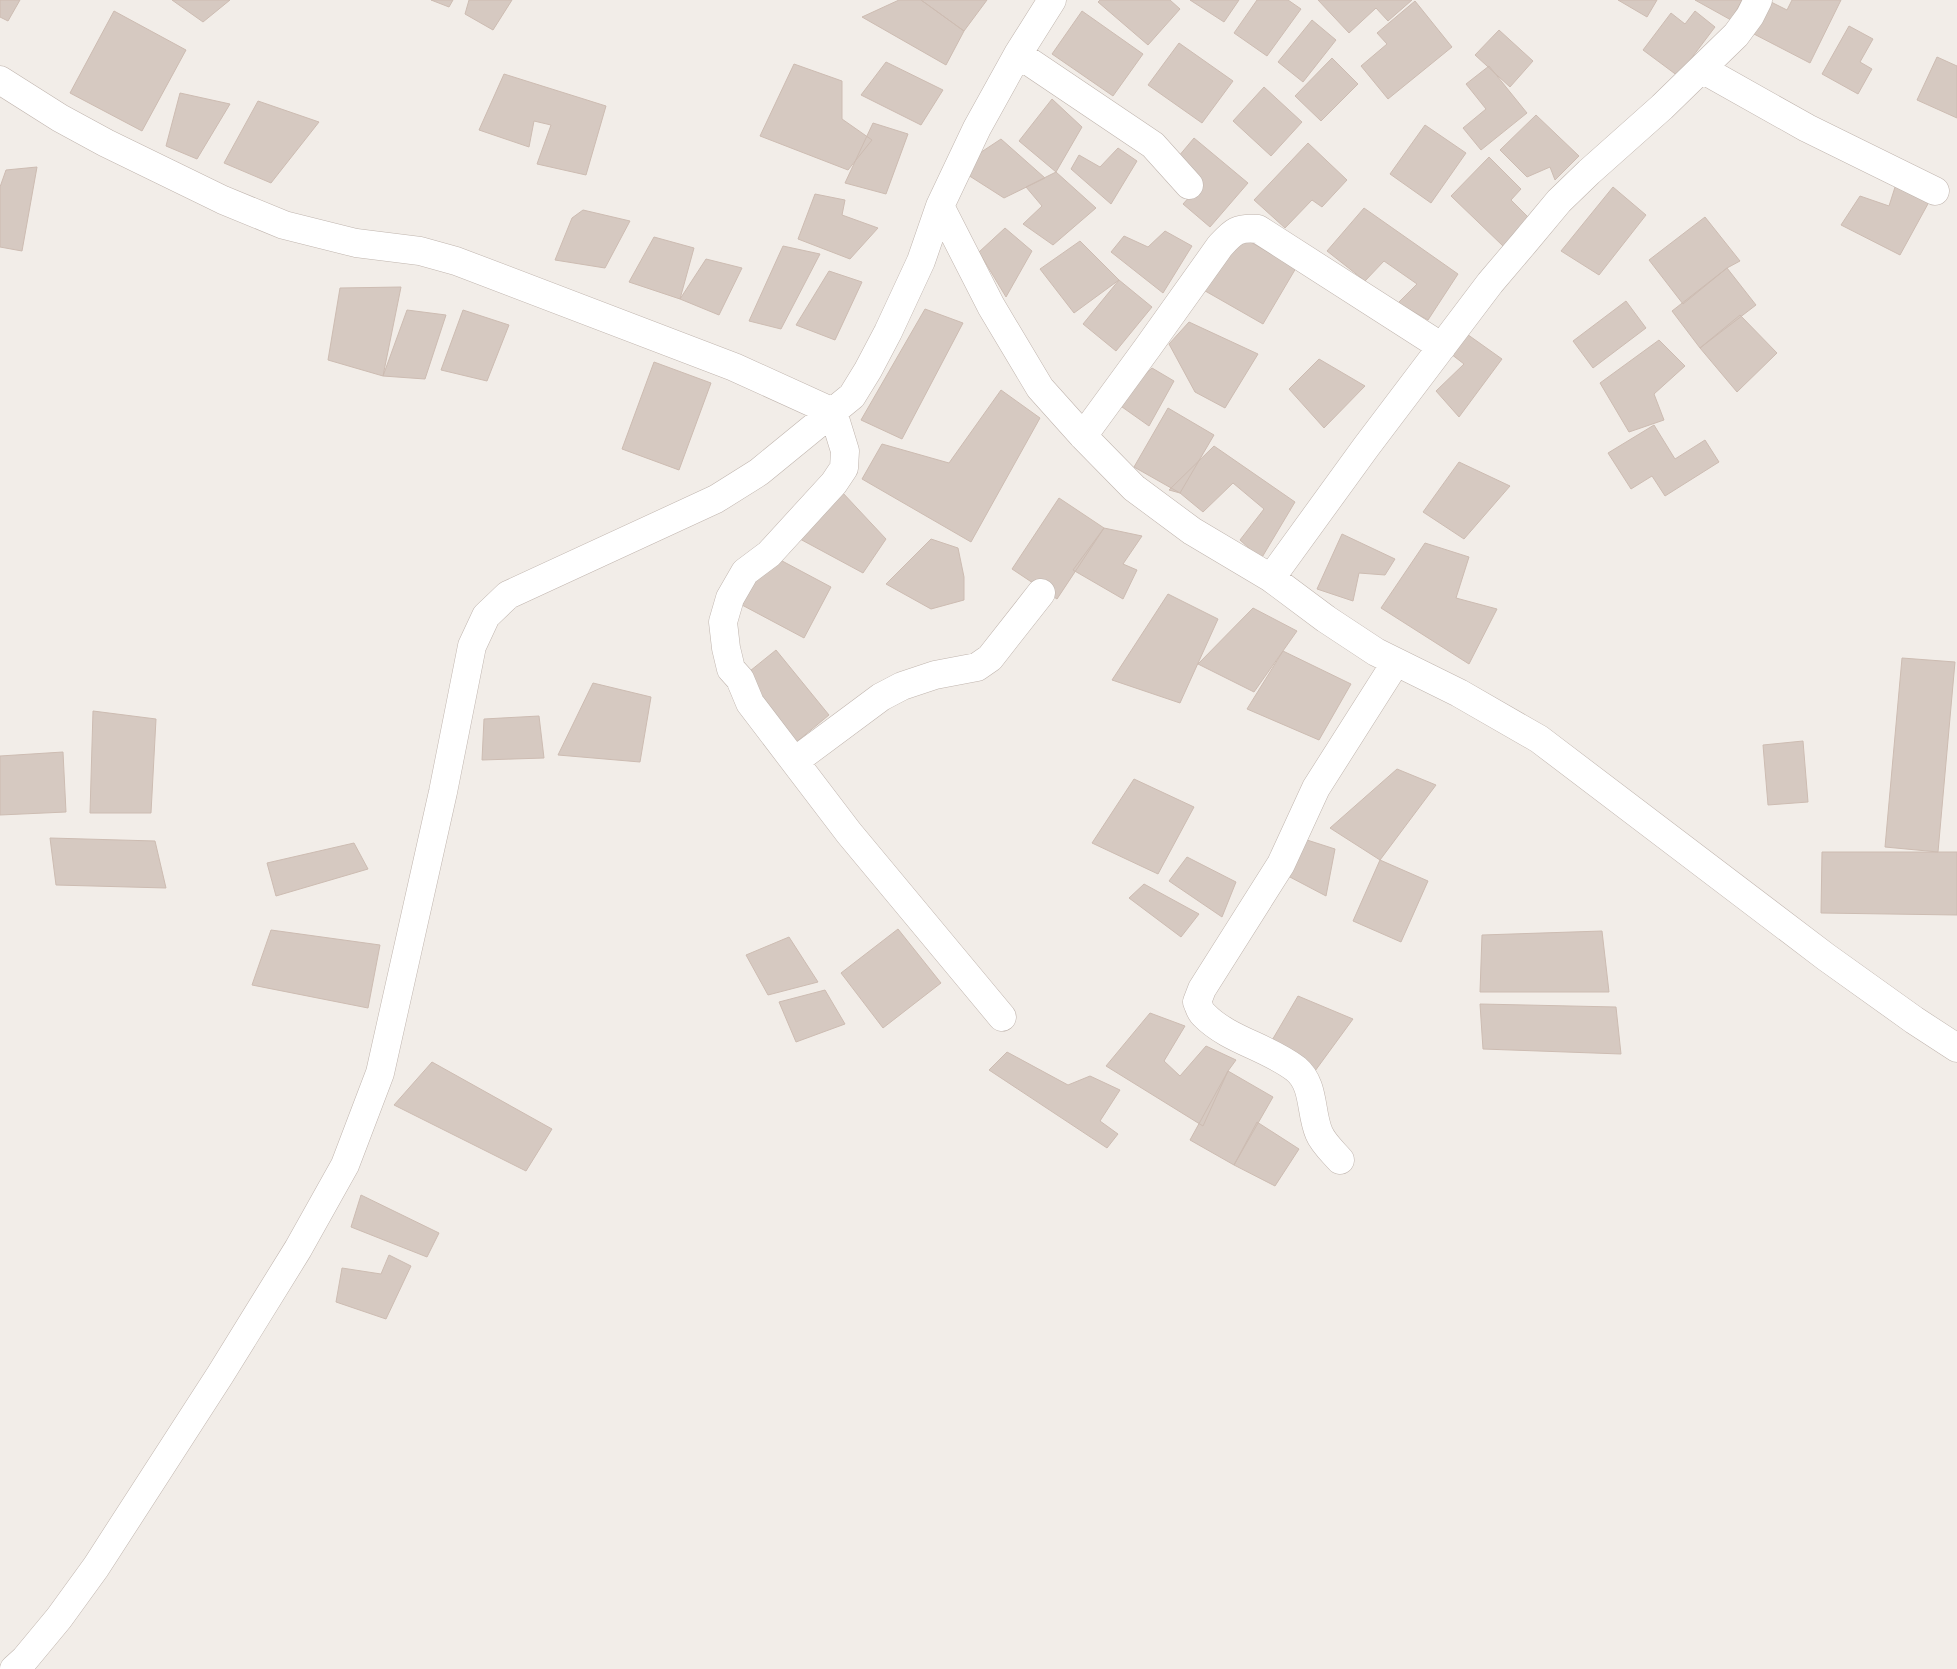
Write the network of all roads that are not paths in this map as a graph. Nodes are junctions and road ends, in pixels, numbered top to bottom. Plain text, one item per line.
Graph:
1 (1758, 0) edge
2 (1048, 1) edge
3 (1018, 54) junction
4 (1702, 70) junction
5 (0, 80) edge
6 (1189, 185) dead end
7 (1935, 191) dead end
8 (940, 206) junction
9 (1442, 347) junction
10 (833, 412) junction
11 (1083, 436) junction
12 (1271, 578) junction
13 (1041, 593) dead end
14 (1396, 662) junction
15 (795, 761) junction
16 (1002, 1017) dead end
17 (1957, 1048) edge
18 (1340, 1160) dead end
19 (14, 1669) edge

1 - 4 street
2 - 3 street
3 - 6 street
3 - 8 street
4 - 7 street
4 - 9 street
5 - 10 street
8 - 10 street
8 - 11 street
9 - 11 street
9 - 12 street
10 - 15 street
10 - 19 street
11 - 12 street
12 - 14 street
13 - 15 street
14 - 17 street
14 - 18 street
15 - 16 street

